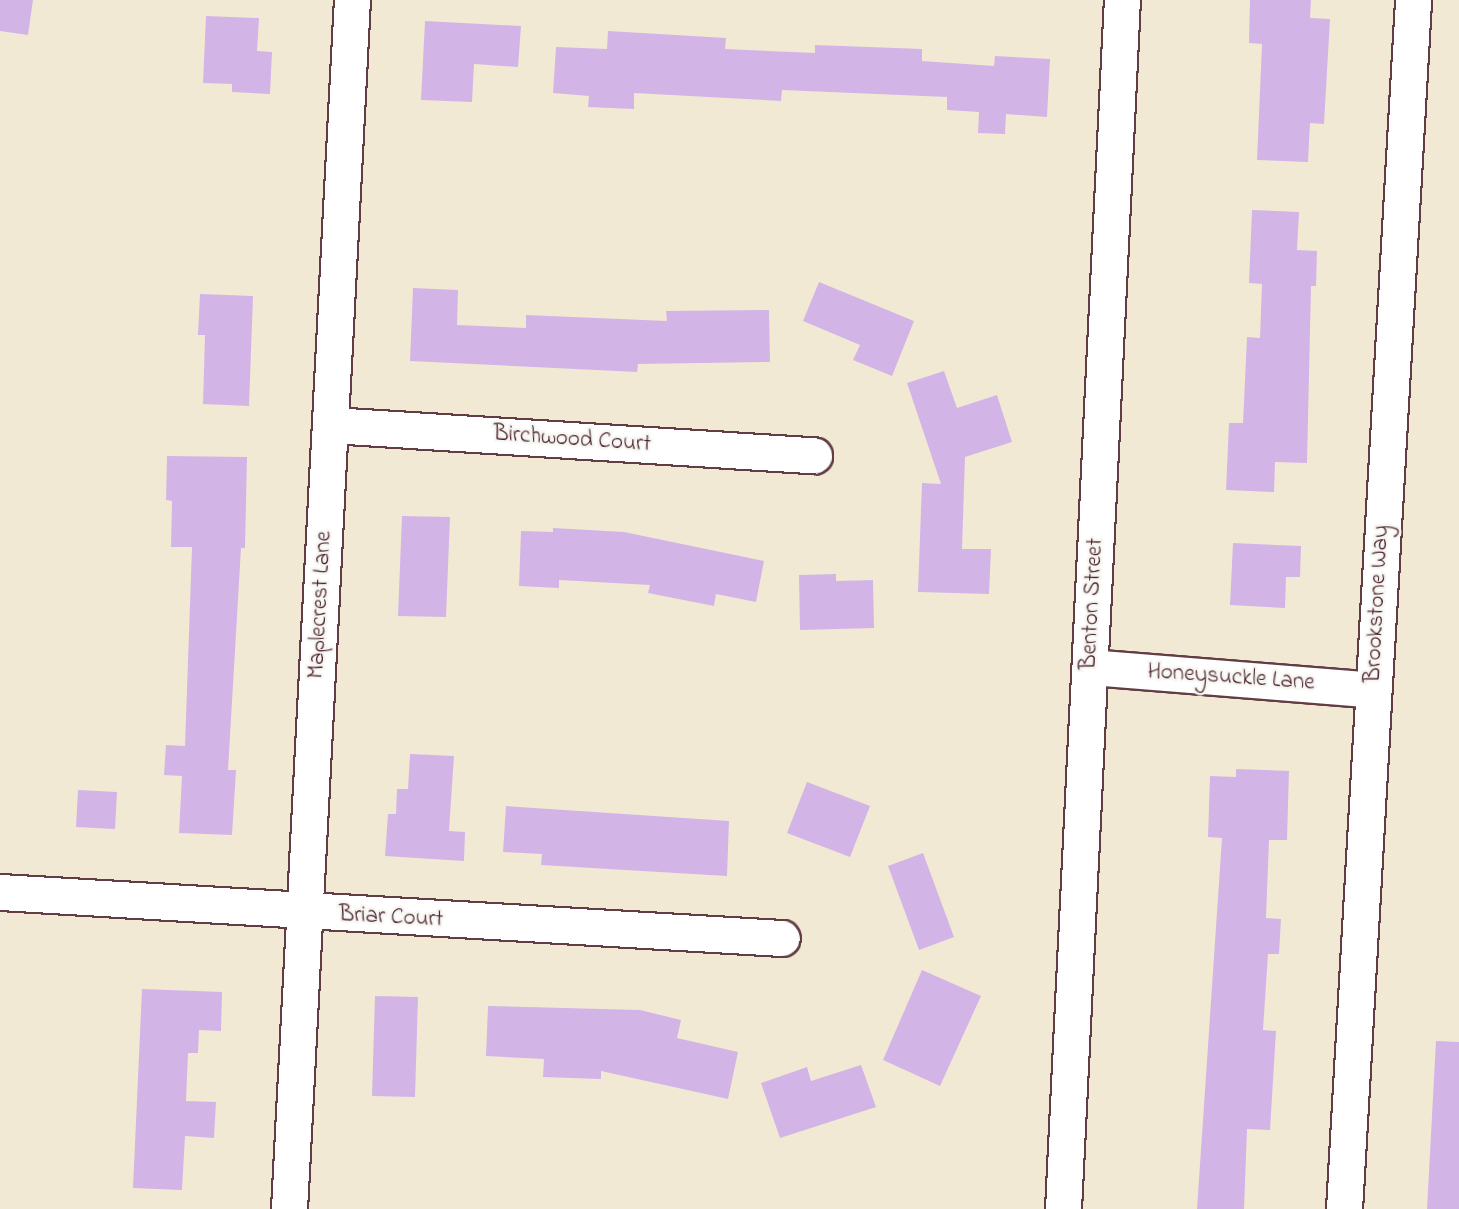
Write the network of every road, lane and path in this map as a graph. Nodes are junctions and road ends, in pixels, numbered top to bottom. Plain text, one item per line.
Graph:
1 (352, 0) edge
2 (1122, 0) edge
3 (1413, 0) edge
4 (331, 425) junction
5 (814, 455) dead end
6 (1090, 667) junction
7 (1373, 690) junction
8 (0, 892) edge
9 (303, 913) junction
10 (782, 938) dead end
11 (289, 1209) edge
12 (1063, 1209) edge
13 (1344, 1209) edge

1 - 4 street, Maplecrest Lane
2 - 6 street, Benton Street
3 - 7 street, Brookstone Way
4 - 5 street, Birchwood Court
4 - 9 street, Maplecrest Lane
6 - 7 street, Honeysuckle Lane
6 - 12 street, Benton Street
7 - 13 street, Brookstone Way
8 - 9 street, Briar Court
9 - 10 street, Briar Court
9 - 11 street, Maplecrest Lane

